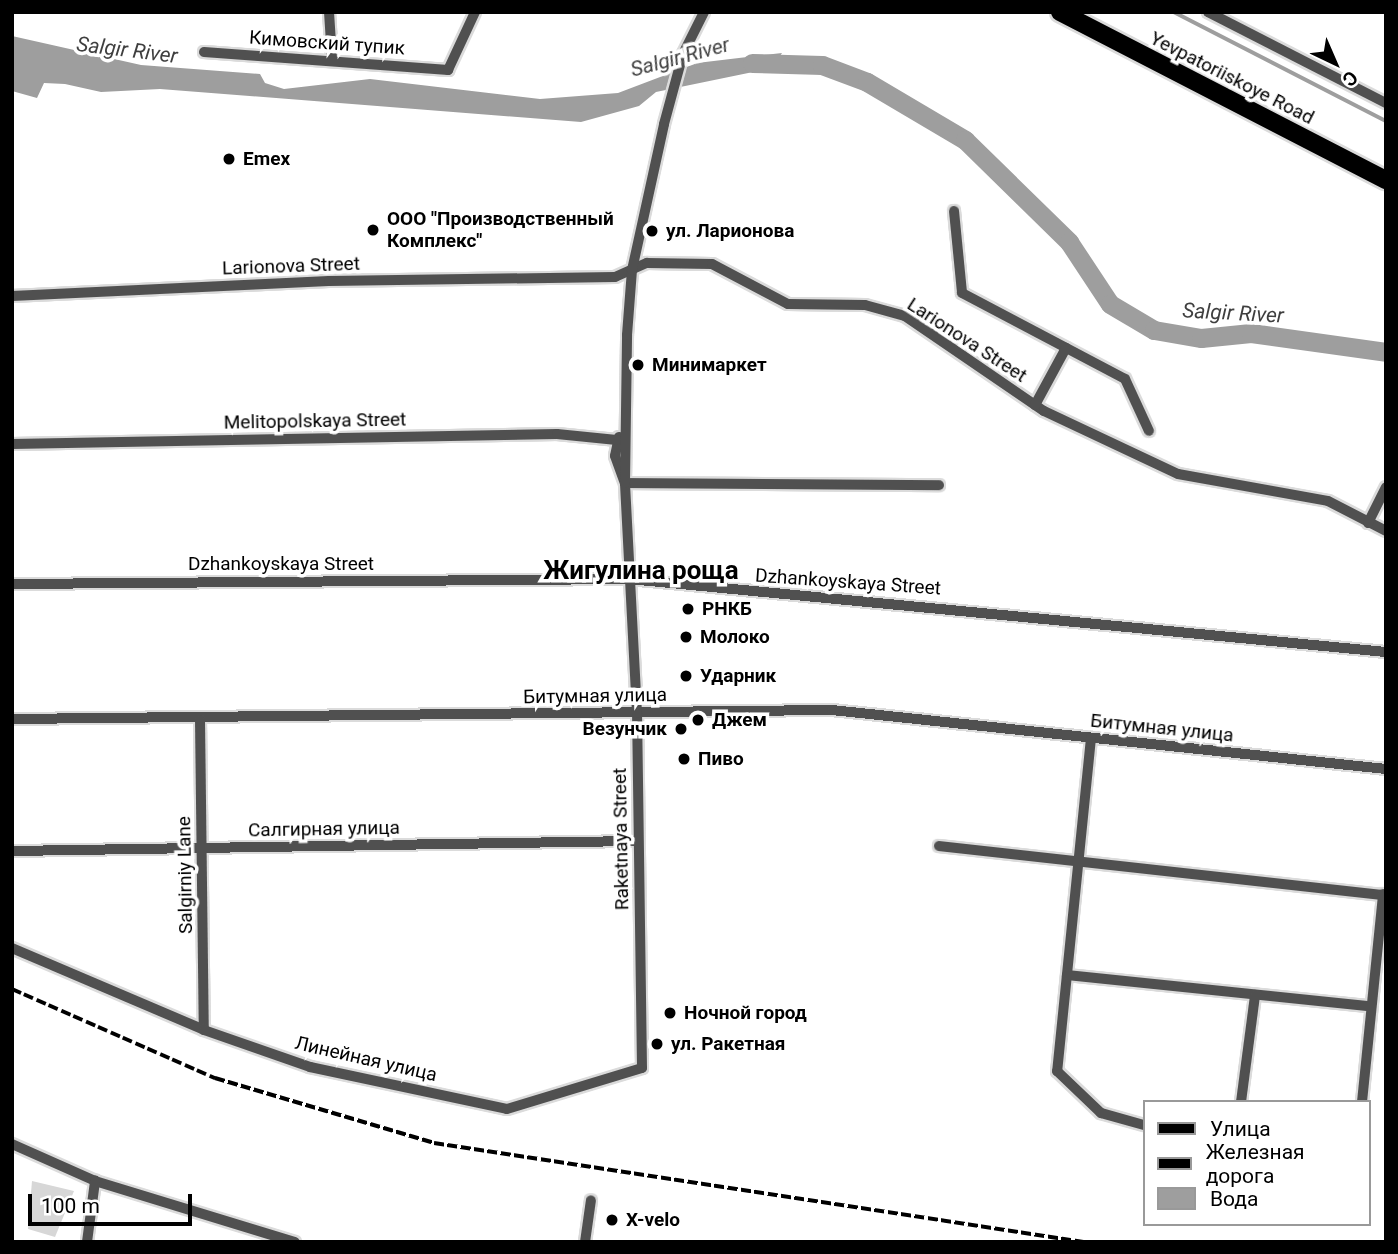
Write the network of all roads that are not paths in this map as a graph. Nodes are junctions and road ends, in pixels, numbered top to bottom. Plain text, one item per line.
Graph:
1 (329, 12) edge
2 (475, 12) edge
3 (704, 12) edge
4 (1060, 12) edge
5 (1208, 12) edge
6 (204, 52) dead end
7 (332, 59) junction
8 (1386, 103) edge
9 (1386, 180) edge
10 (954, 211) dead end
11 (632, 270) junction
12 (12, 296) edge
13 (1066, 348) junction
14 (1035, 405) junction
15 (625, 425) junction
16 (1149, 430) dead end
17 (617, 440) junction
18 (12, 444) edge
19 (625, 483) junction
20 (939, 485) dead end
21 (1386, 487) edge
22 (1368, 523) junction
23 (1386, 531) edge
24 (629, 579) junction
25 (12, 584) edge
26 (1386, 652) edge
27 (637, 713) junction
28 (12, 719) edge
29 (200, 720) junction
30 (1091, 738) junction
31 (1386, 769) edge
32 (637, 841) junction
33 (939, 846) dead end
34 (203, 849) junction
35 (12, 851) edge
36 (1079, 860) junction
37 (1384, 895) edge
38 (12, 947) edge
39 (1067, 975) junction
40 (1255, 995) junction
41 (1369, 1006) junction
42 (204, 1030) junction
43 (642, 1068) joint
44 (1241, 1100) edge
45 (1362, 1100) edge
46 (1142, 1124) edge
47 (12, 1144) edge
48 (95, 1181) junction
49 (591, 1200) dead end
50 (87, 1242) edge
51 (295, 1242) edge
52 (585, 1242) edge

1 - 7 street
2 - 7 street, Кимовский тупик
3 - 11 street, Raketnaya Street
4 - 9 main road, Yevpatoriiskoye Road
5 - 8 street
6 - 7 street, Кимовский тупик
10 - 13 street
11 - 12 street, Larionova Street
11 - 14 street, Larionova Street
11 - 15 street, Raketnaya Street
13 - 14 street
13 - 16 street
14 - 22 street, Larionova Street
15 - 17 street, Raketnaya Street
15 - 19 street, Raketnaya Street
17 - 18 street, Melitopolskaya Street
17 - 19 street, Raketnaya Street
19 - 20 street
19 - 24 street, Raketnaya Street
21 - 22 street
22 - 23 street, Larionova Street
24 - 25 street, Dzhankoyskaya Street
24 - 26 street, Dzhankoyskaya Street
24 - 27 street, Raketnaya Street
27 - 29 street, Битумная улица
27 - 30 street, Битумная улица
27 - 32 street, Raketnaya Street
28 - 29 street, Битумная улица
29 - 34 street, Salgirniy Lane
30 - 31 street, Битумная улица
30 - 36 street
32 - 34 street, Салгирная улица
32 - 43 street, Raketnaya Street
33 - 36 street
34 - 35 street, Салгирная улица
34 - 42 street, Salgirniy Lane
36 - 37 street
36 - 39 street
37 - 41 street
38 - 42 street, Линейная улица
39 - 40 street
39 - 46 street
40 - 41 street
40 - 44 street
41 - 45 street
42 - 43 street, Линейная улица
47 - 48 street
48 - 50 street
48 - 51 street
49 - 52 street

